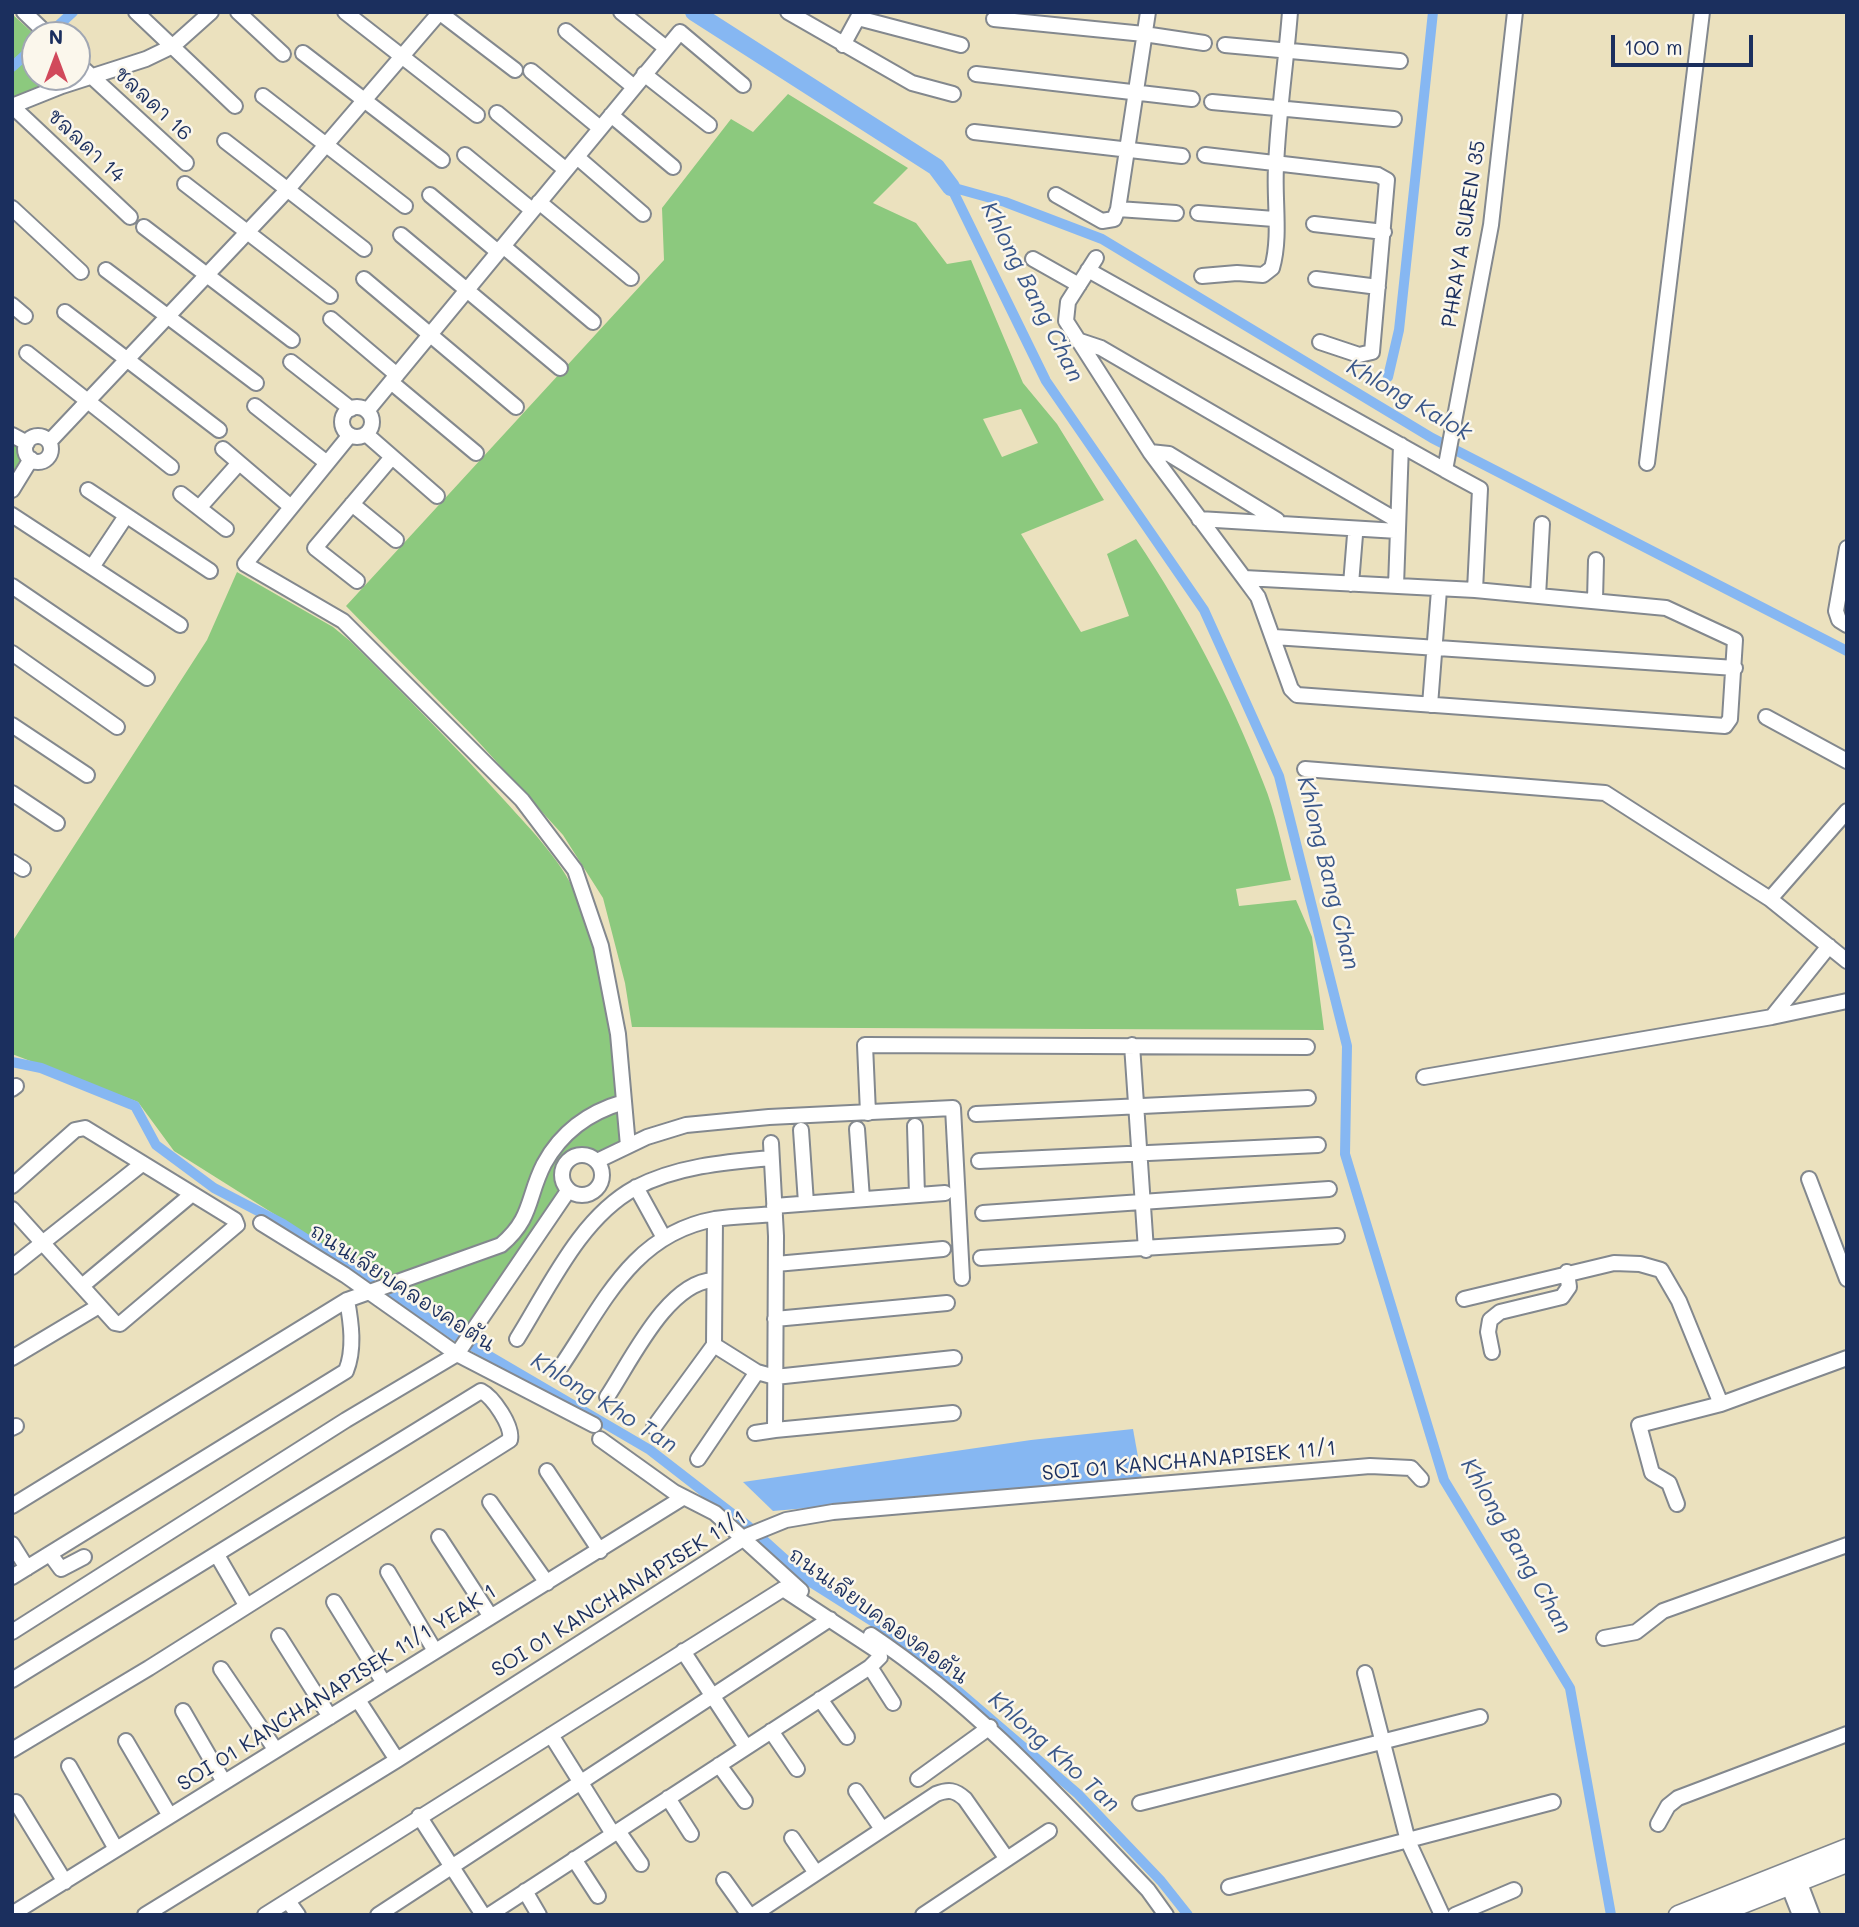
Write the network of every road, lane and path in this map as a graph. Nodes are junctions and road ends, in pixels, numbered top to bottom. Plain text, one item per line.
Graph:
1 (136, 12) edge
2 (211, 12) edge
3 (238, 12) edge
4 (345, 12) edge
5 (440, 12) edge
6 (621, 12) edge
7 (788, 12) edge
8 (1148, 12) edge
9 (1290, 12) edge
10 (1515, 12) edge
11 (1702, 12) edge
12 (860, 15) edge
13 (994, 19) dead end
14 (566, 31) dead end
15 (1144, 34) junction
16 (1204, 43) dead end
17 (843, 45) junction
18 (961, 45) dead end
19 (1224, 45) dead end
20 (173, 46) junction
21 (666, 48) junction
22 (1287, 51) junction
23 (303, 53) dead end
24 (284, 54) dead end
25 (401, 58) junction
26 (1400, 61) dead end
27 (515, 70) dead end
28 (531, 71) dead end
29 (645, 74) junction
30 (976, 74) dead end
31 (91, 76) joint
32 (743, 85) dead end
33 (634, 87) junction
34 (52, 91) edge
35 (1137, 92) junction
36 (953, 94) dead end
37 (262, 96) dead end
38 (1192, 99) dead end
39 (363, 101) junction
40 (1212, 102) dead end
41 (12, 106) edge
42 (234, 106) dead end
43 (1280, 107) junction
44 (497, 113) dead end
45 (477, 115) dead end
46 (611, 115) junction
47 (1394, 119) dead end
48 (709, 125) dead end
49 (600, 128) junction
50 (974, 132) dead end
51 (225, 141) dead end
52 (324, 146) junction
53 (1127, 149) junction
54 (465, 155) dead end
55 (1205, 155) dead end
56 (1182, 156) dead end
57 (577, 157) junction
58 (442, 160) dead end
59 (186, 163) dead end
60 (1276, 164) junction
61 (673, 167) dead end
62 (566, 170) junction
63 (185, 184) dead end
64 (288, 189) junction
65 (430, 195) dead end
66 (1055, 195) dead end
67 (405, 206) dead end
68 (536, 206) junction
69 (12, 208) edge
70 (1118, 209) junction
71 (1176, 213) dead end
72 (1198, 213) dead end
73 (643, 214) dead end
74 (130, 217) dead end
75 (1274, 219) junction
76 (1314, 224) dead end
77 (145, 227) dead end
78 (1384, 232) junction
79 (246, 233) junction
80 (401, 235) dead end
81 (364, 249) dead end
82 (500, 249) junction
83 (1032, 259) dead end
84 (106, 270) dead end
85 (81, 272) dead end
86 (205, 276) junction
87 (1202, 276) dead end
88 (631, 278) dead end
89 (364, 279) dead end
90 (1317, 279) dead end
91 (1079, 285) junction
92 (1378, 287) junction
93 (468, 288) junction
94 (330, 296) dead end
95 (12, 305) edge
96 (65, 312) dead end
97 (26, 316) dead end
98 (167, 318) junction
99 (331, 319) dead end
100 (593, 321) dead end
101 (430, 334) junction
102 (292, 340) dead end
103 (1077, 340) junction
104 (1320, 342) dead end
105 (27, 353) dead end
106 (128, 361) junction
107 (291, 362) dead end
108 (559, 368) dead end
109 (394, 379) junction
110 (256, 383) dead end
111 (88, 402) junction
112 (255, 406) dead end
113 (516, 407) dead end
114 (351, 408) junction
115 (367, 411) junction
116 (219, 430) dead end
117 (366, 434) junction
118 (12, 435) edge
119 (349, 435) junction
120 (49, 442) junction
121 (27, 443) junction
122 (1401, 445) junction
123 (223, 449) dead end
124 (1150, 452) junction
125 (476, 453) dead end
126 (392, 457) junction
127 (31, 459) junction
128 (239, 463) junction
129 (327, 463) junction
130 (1647, 463) dead end
131 (1445, 466) junction
132 (171, 467) dead end
133 (12, 490) edge
134 (88, 490) dead end
135 (181, 494) dead end
136 (437, 496) dead end
137 (352, 504) junction
138 (291, 507) junction
139 (200, 508) junction
140 (12, 514) edge
141 (126, 516) junction
142 (1199, 519) junction
143 (1278, 521) junction
144 (1542, 524) dead end
145 (1398, 526) junction
146 (226, 529) dead end
147 (1355, 535) dead end
148 (397, 540) dead end
149 (1847, 548) edge
150 (1595, 560) dead end
151 (92, 567) junction
152 (210, 571) dead end
153 (1244, 578) junction
154 (357, 581) dead end
155 (1351, 584) junction
156 (12, 586) edge
157 (1396, 586) junction
158 (1438, 590) junction
159 (1475, 590) junction
160 (1538, 596) junction
161 (1595, 600) junction
162 (180, 625) dead end
163 (1847, 625) edge
164 (1274, 637) junction
165 (1434, 648) junction
166 (12, 653) edge
167 (1735, 668) junction
168 (147, 678) dead end
169 (1430, 705) junction
170 (1766, 717) dead end
171 (12, 725) edge
172 (117, 727) dead end
173 (1847, 761) edge
174 (1305, 769) dead end
175 (87, 775) dead end
176 (12, 793) edge
177 (1847, 811) edge
178 (58, 823) dead end
179 (1770, 899) junction
180 (1829, 946) junction
181 (1847, 961) edge
182 (1847, 1001) edge
183 (1772, 1017) junction
184 (1132, 1045) junction
185 (1307, 1047) dead end
186 (1424, 1077) dead end
187 (1308, 1098) dead end
188 (624, 1102) junction
189 (1135, 1107) junction
190 (868, 1113) junction
191 (976, 1114) dead end
192 (769, 1117) junction
193 (915, 1126) dead end
194 (857, 1129) dead end
195 (801, 1130) dead end
196 (771, 1145) junction
197 (1318, 1145) dead end
198 (628, 1146) junction
199 (1138, 1153) junction
200 (597, 1161) junction
201 (979, 1161) dead end
202 (142, 1164) junction
203 (1809, 1179) dead end
204 (12, 1186) edge
205 (636, 1187) junction
206 (1329, 1189) dead end
207 (568, 1191) junction
208 (945, 1193) dead end
209 (191, 1195) junction
210 (917, 1195) junction
211 (862, 1199) junction
212 (1142, 1202) junction
213 (806, 1203) junction
214 (12, 1209) edge
215 (774, 1210) junction
216 (983, 1213) dead end
217 (715, 1219) junction
218 (261, 1223) dead end
219 (1337, 1236) dead end
220 (664, 1238) junction
221 (44, 1244) junction
222 (943, 1249) dead end
223 (1146, 1250) junction
224 (981, 1258) dead end
225 (776, 1264) junction
226 (12, 1267) edge
227 (1567, 1272) junction
228 (962, 1278) dead end
229 (1847, 1279) edge
230 (713, 1280) junction
231 (82, 1286) junction
232 (377, 1289) junction
233 (1464, 1299) dead end
234 (347, 1300) junction
235 (947, 1303) dead end
236 (99, 1306) junction
237 (775, 1319) junction
238 (517, 1339) dead end
239 (714, 1345) junction
240 (459, 1351) junction
241 (1492, 1352) dead end
242 (12, 1358) edge
243 (954, 1358) dead end
244 (1847, 1358) edge
245 (560, 1368) dead end
246 (757, 1372) junction
247 (775, 1377) junction
248 (607, 1397) dead end
249 (1721, 1404) junction
250 (953, 1413) dead end
251 (654, 1427) dead end
252 (775, 1430) junction
253 (755, 1433) dead end
254 (698, 1459) dead end
255 (548, 1471) dead end
256 (1420, 1479) dead end
257 (684, 1497) junction
258 (490, 1502) dead end
259 (1677, 1504) dead end
260 (12, 1506) edge
261 (752, 1534) junction
262 (439, 1536) dead end
263 (12, 1544) edge
264 (1847, 1545) edge
265 (600, 1551) junction
266 (50, 1554) junction
267 (217, 1555) junction
268 (84, 1557) dead end
269 (27, 1568) junction
270 (388, 1572) dead end
271 (12, 1577) edge
272 (547, 1583) junction
273 (334, 1602) dead end
274 (246, 1605) junction
275 (491, 1617) junction
276 (830, 1619) junction
277 (12, 1632) edge
278 (279, 1636) dead end
279 (1604, 1638) dead end
280 (435, 1651) junction
281 (683, 1651) junction
282 (870, 1667) junction
283 (220, 1669) dead end
284 (1365, 1673) dead end
285 (12, 1680) edge
286 (384, 1683) junction
287 (711, 1697) junction
288 (820, 1699) junction
289 (358, 1700) junction
290 (893, 1703) dead end
291 (183, 1712) dead end
292 (330, 1717) junction
293 (1480, 1717) dead end
294 (990, 1727) junction
295 (771, 1731) junction
296 (1847, 1734) edge
297 (551, 1735) junction
298 (847, 1737) dead end
299 (126, 1741) dead end
300 (1383, 1741) junction
301 (746, 1747) junction
302 (275, 1749) junction
303 (12, 1750) edge
304 (397, 1759) junction
305 (719, 1765) junction
306 (69, 1766) dead end
307 (797, 1769) dead end
308 (918, 1779) dead end
309 (224, 1782) junction
310 (580, 1782) junction
311 (856, 1791) dead end
312 (668, 1798) junction
313 (745, 1801) dead end
314 (16, 1802) dead end
315 (1140, 1802) dead end
316 (1553, 1802) dead end
317 (170, 1816) junction
318 (419, 1816) junction
319 (1658, 1824) dead end
320 (882, 1829) junction
321 (1049, 1831) dead end
322 (616, 1832) junction
323 (691, 1834) dead end
324 (792, 1838) dead end
325 (1408, 1841) junction
326 (1847, 1848) edge
327 (116, 1849) junction
328 (574, 1859) junction
329 (1007, 1859) junction
330 (1847, 1863) edge
331 (641, 1864) dead end
332 (453, 1865) junction
333 (816, 1873) junction
334 (1791, 1877) junction
335 (724, 1880) dead end
336 (65, 1882) junction
337 (1230, 1887) dead end
338 (1514, 1890) dead end
339 (525, 1891) junction
340 (598, 1896) dead end
341 (288, 1900) junction
342 (12, 1914) edge
343 (145, 1915) edge
344 (265, 1915) edge
345 (298, 1915) edge
346 (378, 1915) edge
347 (483, 1915) edge
348 (489, 1915) edge
349 (539, 1915) edge
350 (751, 1915) edge
351 (923, 1915) edge
352 (1166, 1915) edge
353 (1442, 1915) edge
354 (1455, 1915) edge
355 (1678, 1915) edge
356 (1715, 1915) edge
357 (1800, 1915) edge
358 (1812, 1915) edge

1 - 20 street
2 - 20 street
3 - 24 street
4 - 25 street
5 - 25 street
5 - 27 street
6 - 21 street
7 - 17 street
8 - 15 street
9 - 22 street
10 - 131 street, PHRAYA SUREN 35
11 - 130 street
12 - 17 street
12 - 18 street
13 - 15 street
14 - 33 street
15 - 16 street
15 - 35 street
17 - 36 street
19 - 22 street
20 - 31 street
20 - 42 street
21 - 29 street
21 - 32 street
22 - 26 street
22 - 43 street
23 - 39 street
25 - 39 street
25 - 45 street
28 - 49 street
29 - 33 street
29 - 48 street
30 - 35 street
31 - 59 street, ชลลดา 16
33 - 46 street
34 - 41 street
35 - 38 street
35 - 53 street
37 - 52 street
39 - 52 street
39 - 58 street
40 - 43 street
41 - 74 street, ชลลดา 14
43 - 47 street
43 - 60 street
44 - 62 street
46 - 49 street
46 - 61 street
49 - 57 street
50 - 53 street
51 - 64 street
52 - 64 street
52 - 67 street
53 - 56 street
53 - 70 street
54 - 68 street
55 - 60 street
57 - 62 street
57 - 73 street
60 - 75 street
60 - 78 street
62 - 68 street
63 - 79 street
64 - 79 street
64 - 81 street
65 - 82 street
66 - 70 street
68 - 82 street
68 - 88 street
69 - 85 street
70 - 71 street
72 - 75 street
75 - 87 street
76 - 78 street
77 - 86 street
78 - 92 street
79 - 86 street
79 - 94 street
80 - 93 street
82 - 93 street
82 - 100 street
83 - 91 street
84 - 98 street
86 - 98 street
86 - 102 street
89 - 101 street
90 - 92 street
91 - 103 street
91 - 122 street
92 - 104 street
93 - 101 street
93 - 108 street
95 - 97 street
96 - 106 street
98 - 106 street
98 - 110 street
99 - 109 street
101 - 109 street
101 - 113 street
103 - 124 street
103 - 145 street
105 - 111 street
106 - 111 street
106 - 116 street
107 - 114 street
109 - 115 street
109 - 125 street
111 - 120 street
111 - 132 street
112 - 129 street
114 - 115 street
114 - 119 street
115 - 117 street
117 - 119 street
117 - 126 street
118 - 121 street
119 - 129 street
120 - 121 street
120 - 127 street
121 - 127 street
122 - 131 street
122 - 145 street
123 - 128 street
124 - 142 street
124 - 143 street
126 - 136 street
126 - 137 street
127 - 133 street
128 - 138 street
128 - 139 street
129 - 138 street
131 - 159 street
134 - 141 street
135 - 139 street
137 - 148 street
137 - 154 street
138 - 188 street
139 - 146 street
140 - 151 street
141 - 151 street
141 - 152 street
142 - 143 street
142 - 153 street
143 - 145 street
144 - 160 street
145 - 157 street
147 - 155 street
149 - 163 street
150 - 161 street
151 - 162 street
153 - 155 street
153 - 164 street
155 - 157 street
156 - 168 street
157 - 158 street
158 - 159 street
158 - 165 street
159 - 160 street
160 - 161 street
161 - 167 street
164 - 165 street
164 - 169 street
165 - 167 street
165 - 169 street
166 - 172 street
167 - 169 street
170 - 173 street
171 - 175 street
174 - 179 street
176 - 178 street
177 - 179 street
179 - 180 street
180 - 181 street
180 - 183 street
182 - 183 street
183 - 186 street
184 - 185 street
184 - 189 street
184 - 190 street
187 - 189 street
188 - 198 street
188 - 232 street
189 - 191 street
189 - 199 street
190 - 192 street
190 - 228 street
192 - 196 street
192 - 198 street
193 - 210 street
194 - 211 street
195 - 213 street
196 - 205 street
196 - 215 street
197 - 199 street
198 - 200 street
199 - 201 street
199 - 212 street
200 - 207 street
200 - 207 street
202 - 204 street
202 - 209 street
202 - 221 street
203 - 229 street
205 - 220 street
205 - 238 street
206 - 212 street
207 - 240 street
208 - 210 street
209 - 231 street
209 - 236 street
210 - 211 street
211 - 213 street
212 - 216 street
212 - 223 street
213 - 215 street
214 - 221 street
215 - 217 street
215 - 225 street
217 - 220 street
217 - 230 street
218 - 232 street, ถนนเลียบคลองคอตัน
219 - 223 street
220 - 245 street
221 - 226 street
221 - 231 street
222 - 225 street
223 - 224 street
225 - 237 street
227 - 233 street
227 - 241 street
227 - 249 street
230 - 239 street
230 - 248 street
231 - 236 street
232 - 234 street
232 - 240 street, ถนนเลียบคลองคอตัน
234 - 260 street
234 - 266 street
235 - 237 street
236 - 242 street
237 - 247 street
239 - 246 street
239 - 251 street
240 - 257 street, ถนนเลียบคลองคอตัน
240 - 277 street
243 - 247 street
244 - 249 street
246 - 247 street
246 - 254 street
247 - 252 street
249 - 259 street
250 - 252 street
252 - 253 street
255 - 265 street
256 - 261 street, SOI 01 KANCHANAPISEK 11/1
257 - 261 street, ถนนเลียบคลองคอตัน
257 - 265 street, SOI 01 KANCHANAPISEK 11/1 YEAK 1
258 - 272 street
261 - 294 street, ถนนเลียบคลองคอตัน
261 - 304 street, SOI 01 KANCHANAPISEK 11/1
262 - 275 street
263 - 269 street
264 - 279 street
265 - 272 street, SOI 01 KANCHANAPISEK 11/1 YEAK 1
266 - 268 street
266 - 269 street
267 - 274 street
267 - 274 street
267 - 285 street
269 - 271 street
270 - 280 street
272 - 275 street, SOI 01 KANCHANAPISEK 11/1 YEAK 1
273 - 286 street
274 - 303 street
275 - 280 street, SOI 01 KANCHANAPISEK 11/1 YEAK 1
276 - 281 street
276 - 282 street
276 - 287 street
278 - 292 street
280 - 286 street, SOI 01 KANCHANAPISEK 11/1 YEAK 1
281 - 287 street
281 - 297 street
282 - 288 street
282 - 290 street
283 - 302 street
284 - 300 street
286 - 289 street, SOI 01 KANCHANAPISEK 11/1 YEAK 1
287 - 301 street
287 - 310 street
288 - 295 street
288 - 298 street
289 - 292 street, SOI 01 KANCHANAPISEK 11/1 YEAK 1
289 - 304 street
291 - 309 street
292 - 302 street, SOI 01 KANCHANAPISEK 11/1 YEAK 1
293 - 300 street
294 - 308 street
294 - 352 street, ถนนเลียบคลองคอตัน
295 - 301 street
295 - 307 street
296 - 319 street
297 - 310 street
297 - 318 street
299 - 317 street
300 - 315 street
300 - 325 street
301 - 305 street
302 - 309 street, SOI 01 KANCHANAPISEK 11/1 YEAK 1
304 - 343 street, SOI 01 KANCHANAPISEK 11/1
305 - 312 street
305 - 313 street
306 - 327 street
309 - 317 street, SOI 01 KANCHANAPISEK 11/1 YEAK 1
310 - 322 street
310 - 332 street
311 - 320 street
312 - 322 street
312 - 323 street
314 - 336 street
316 - 325 street
317 - 327 street, SOI 01 KANCHANAPISEK 11/1 YEAK 1
318 - 332 street
318 - 341 street
320 - 329 street
320 - 333 street
321 - 329 street
322 - 328 street
322 - 331 street
324 - 333 street
325 - 337 street
325 - 353 street
326 - 334 main road
327 - 336 street, SOI 01 KANCHANAPISEK 11/1 YEAK 1
328 - 339 street
328 - 340 street
329 - 351 street
330 - 334 main road
332 - 346 street
332 - 347 street
333 - 350 street
334 - 355 main road
334 - 356 main road
334 - 357 street
334 - 358 street
335 - 350 street
336 - 342 street, SOI 01 KANCHANAPISEK 11/1 YEAK 1
338 - 354 street
339 - 348 street
339 - 349 street
341 - 344 street
341 - 345 street

